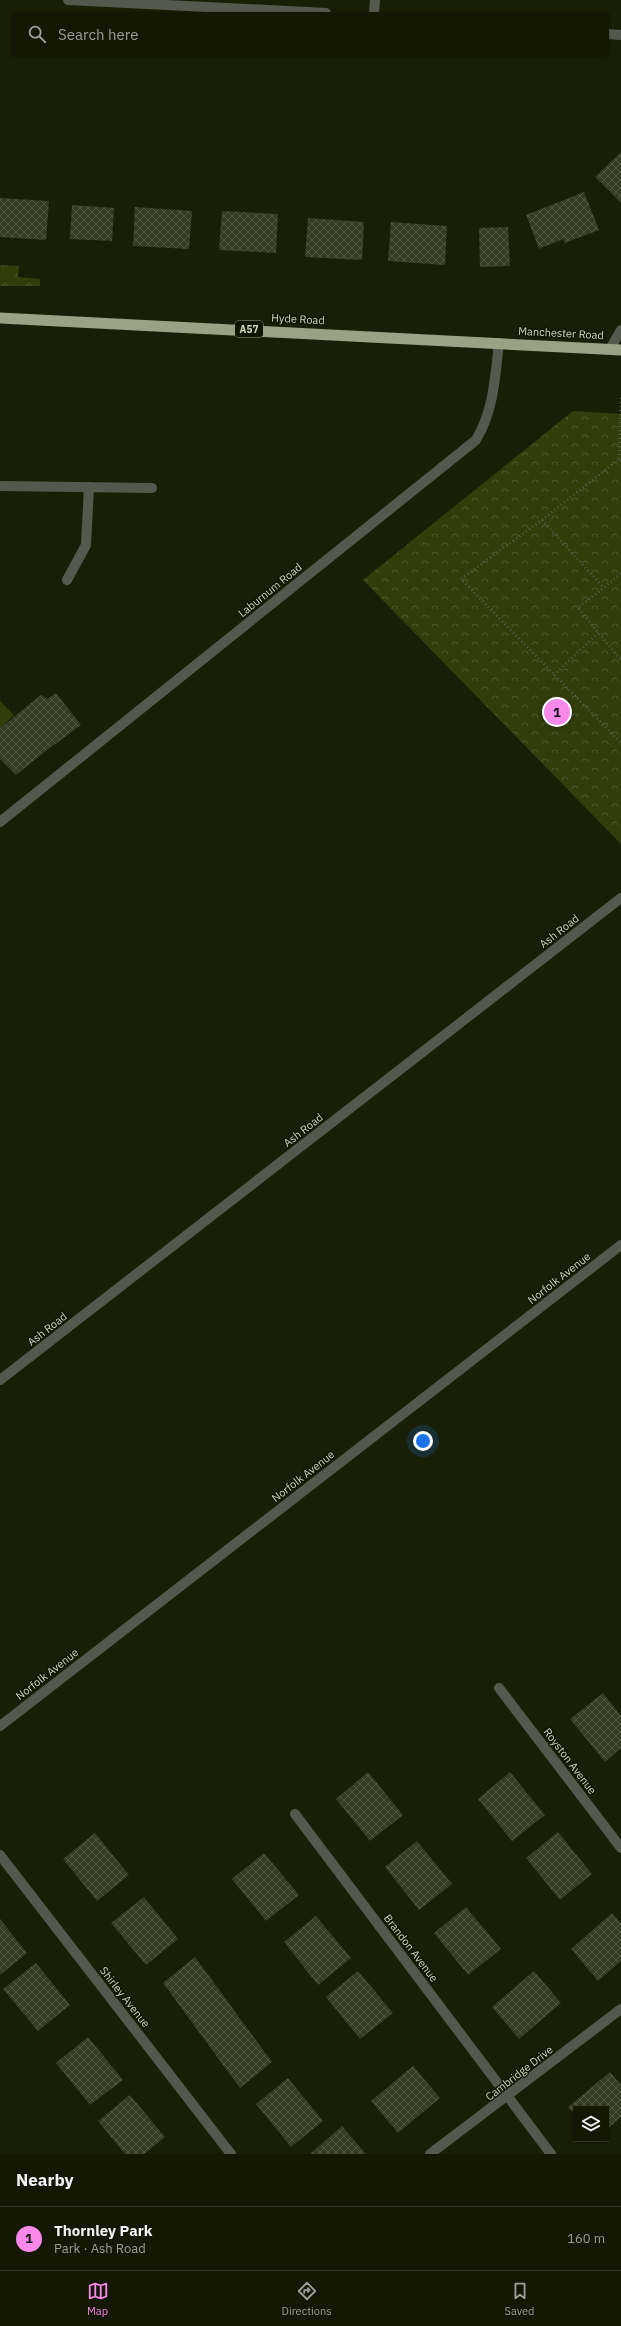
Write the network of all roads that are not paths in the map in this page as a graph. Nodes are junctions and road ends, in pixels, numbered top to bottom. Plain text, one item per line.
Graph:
1 (68, 0) edge
2 (375, 0) edge
3 (95, 1) edge
4 (307, 12) edge
5 (374, 12) edge
6 (609, 34) edge
7 (621, 35) edge
8 (0, 318) edge
9 (621, 330) edge
10 (499, 343) junction
11 (615, 349) edge
12 (0, 486) edge
13 (89, 487) junction
14 (152, 488) dead end
15 (67, 580) dead end
16 (0, 822) edge
17 (621, 898) edge
18 (621, 1245) edge
19 (0, 1380) edge
20 (499, 1688) dead end
21 (0, 1726) edge
22 (295, 1814) dead end
23 (621, 1848) edge
24 (0, 1855) edge
25 (621, 2009) edge
26 (509, 2097) junction
27 (231, 2154) edge
28 (430, 2154) edge
29 (551, 2154) edge

1 - 3 street
2 - 5 street
3 - 4 street
6 - 7 street
8 - 10 highway, Hyde Road / A57
9 - 11 street
10 - 11 highway, Manchester Road / A57
10 - 16 street, Laburnum Road
12 - 13 street
13 - 14 street
13 - 15 street
17 - 19 street, Ash Road
18 - 21 street, Norfolk Avenue
20 - 23 street, Royston Avenue
22 - 26 street, Brandon Avenue
24 - 27 street, Shirley Avenue
25 - 26 street, Cambridge Drive
26 - 28 street, Cambridge Drive
26 - 29 street, Brandon Avenue

